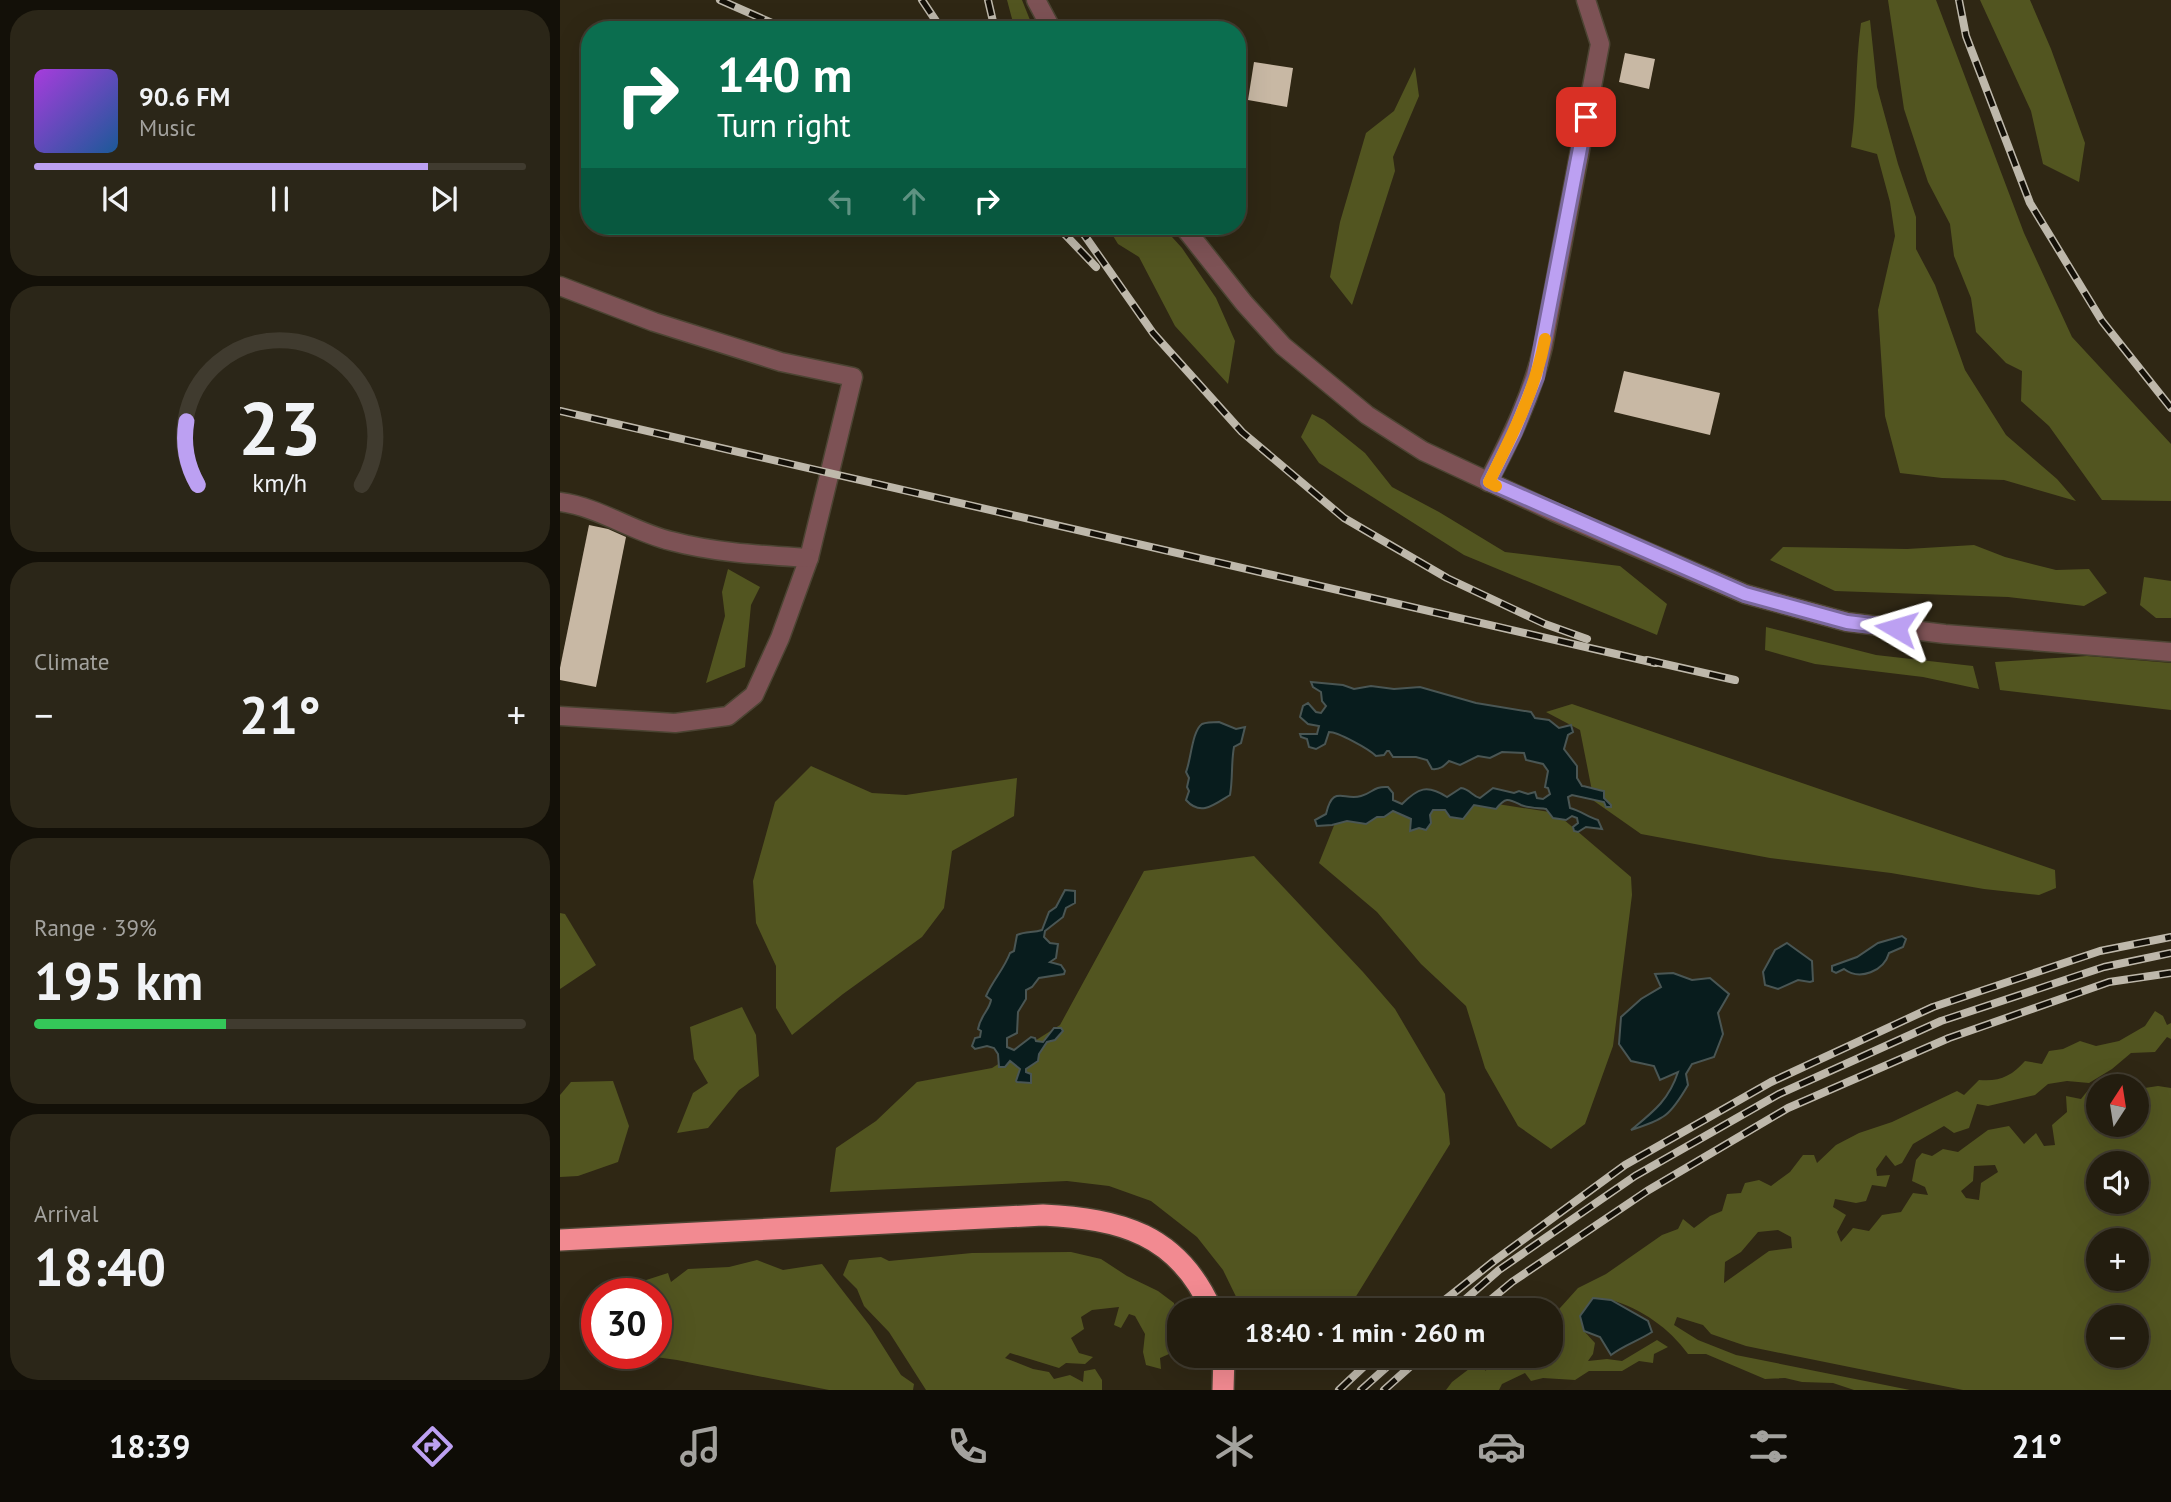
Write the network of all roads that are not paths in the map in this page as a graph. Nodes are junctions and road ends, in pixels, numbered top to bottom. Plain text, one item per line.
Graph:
1 (1037, 0) edge
2 (1586, 0) edge
3 (1048, 21) edge
4 (1190, 235) edge
5 (560, 286) edge
6 (1489, 482) junction
7 (560, 502) edge
8 (809, 558) junction
9 (2171, 652) edge
10 (560, 716) edge
11 (560, 1240) edge
12 (1205, 1298) edge
13 (1224, 1368) edge
14 (1223, 1390) edge

1 - 3 street
2 - 6 street
4 - 6 street
5 - 8 street
6 - 9 street
7 - 8 street
8 - 10 street
11 - 12 highway
13 - 14 highway

